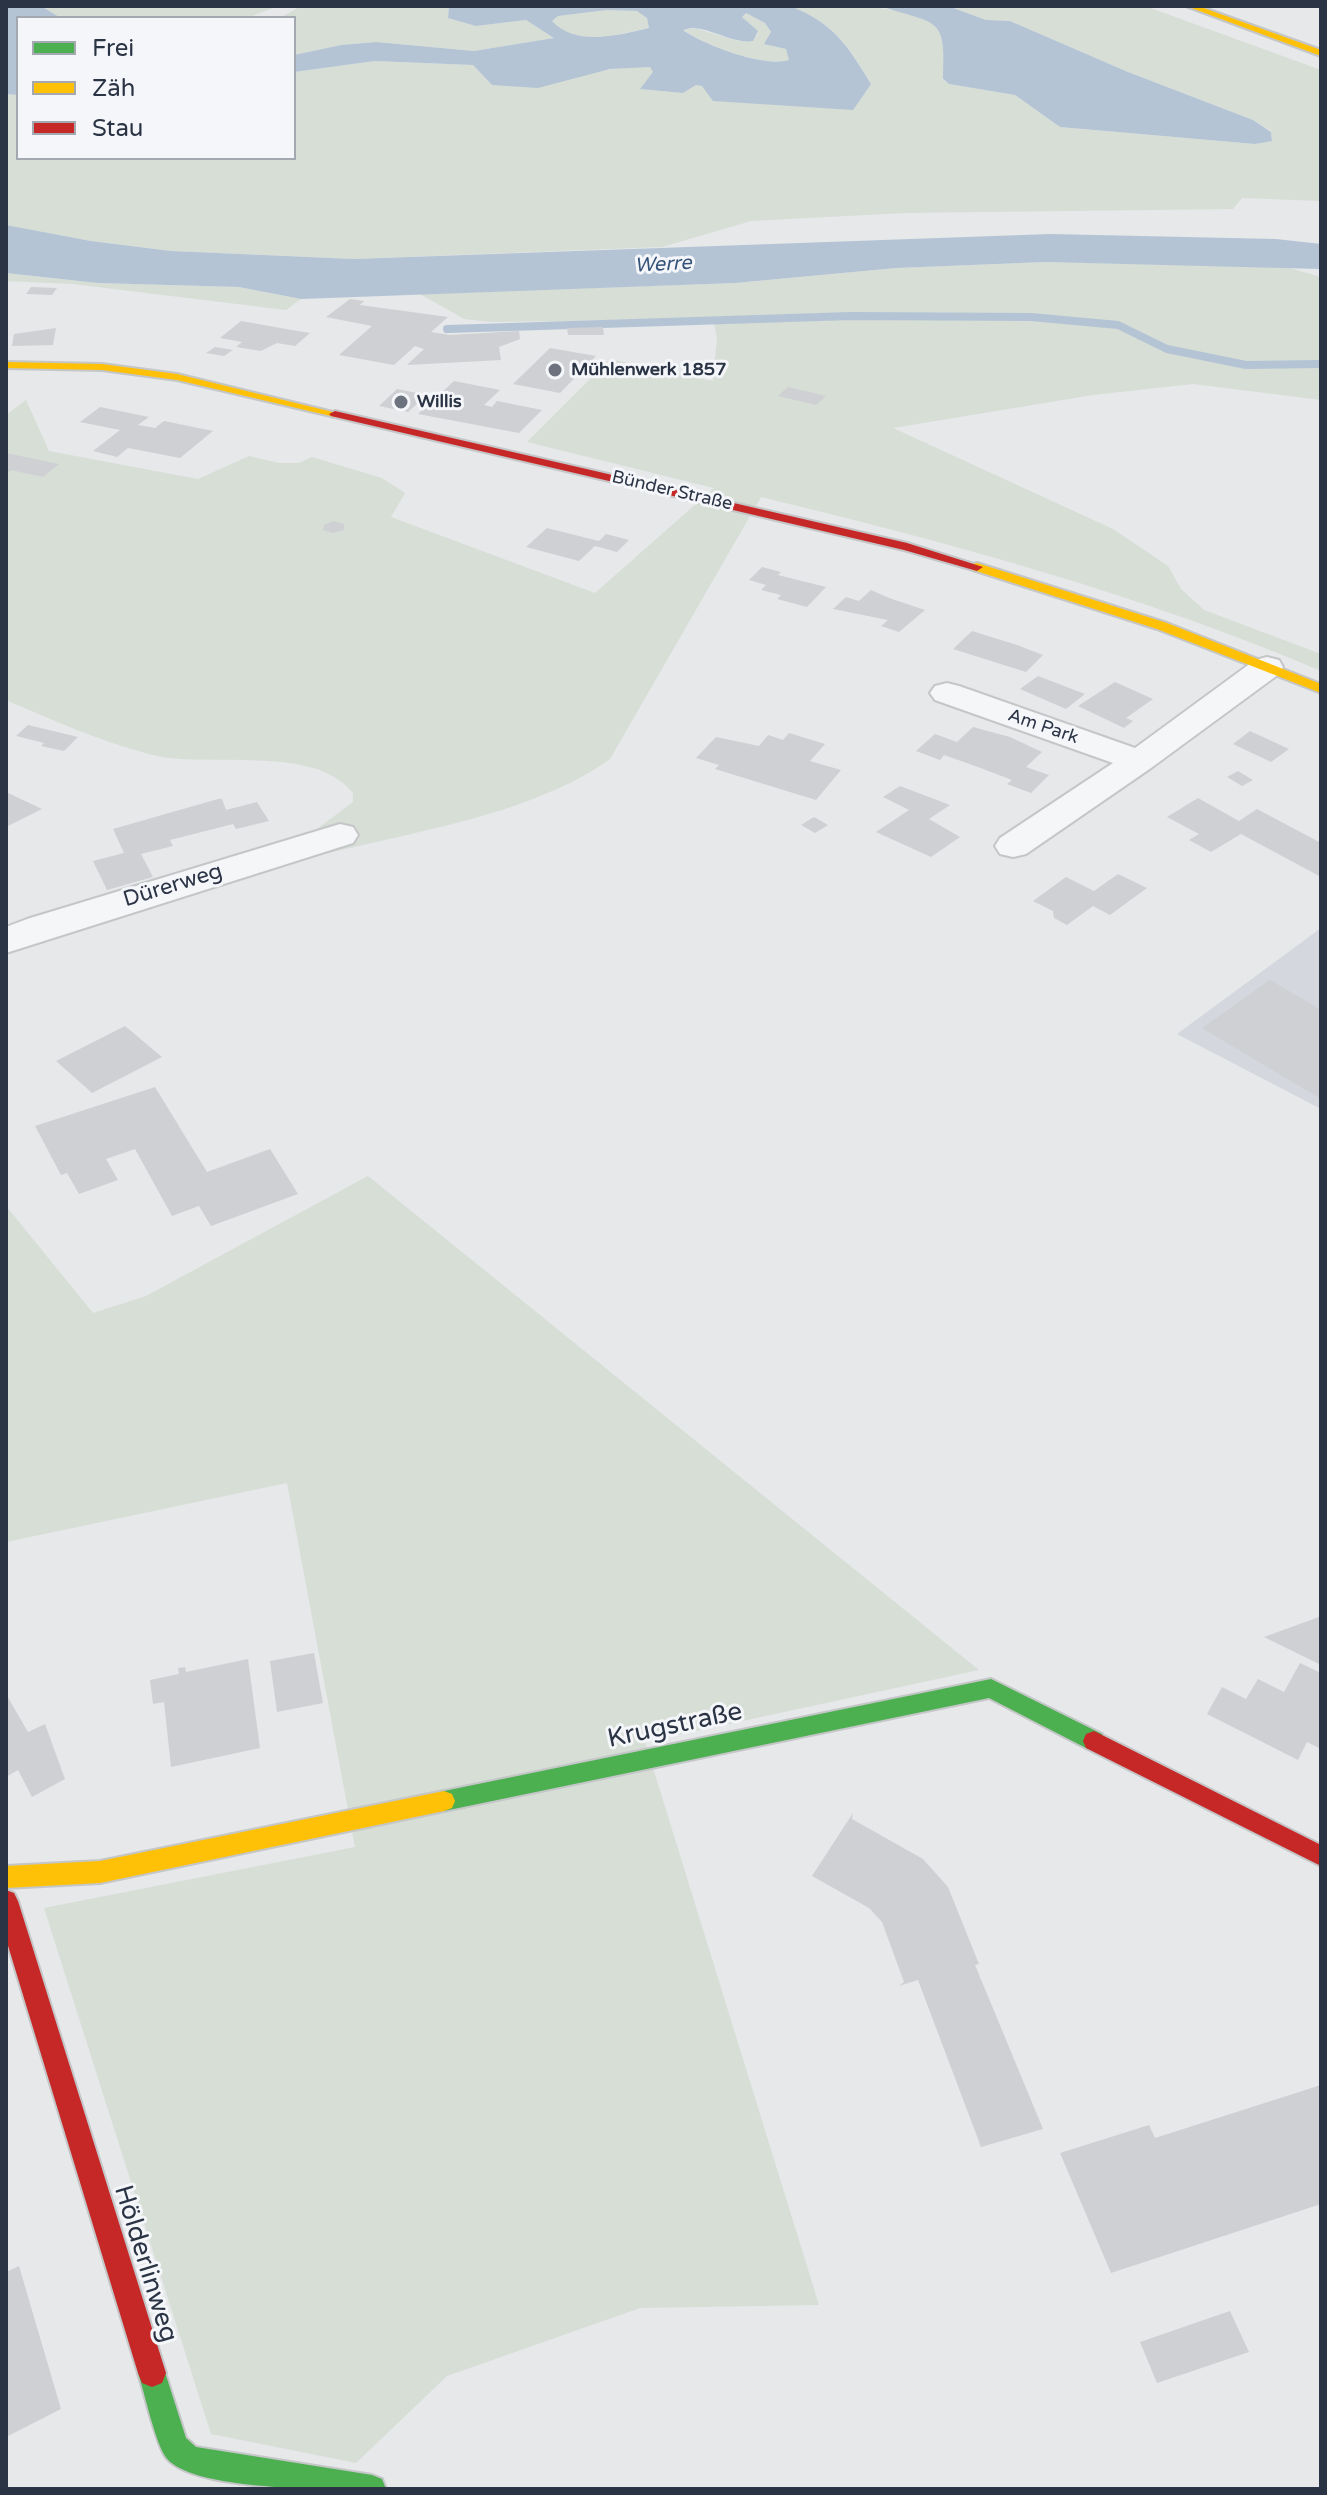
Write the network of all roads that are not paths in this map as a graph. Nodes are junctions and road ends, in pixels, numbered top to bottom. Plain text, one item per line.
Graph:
1 (1190, 6) edge
2 (1225, 6) edge
3 (1321, 40) edge
4 (1321, 53) edge
5 (6, 365) edge
6 (1267, 667) junction
7 (1321, 689) edge
8 (947, 693) dead end
9 (1139, 761) junction
10 (340, 835) dead end
11 (1013, 846) dead end
12 (6, 941) edge
13 (1321, 1856) edge
14 (6, 1877) edge
15 (6, 1901) edge
16 (372, 2489) edge

1 - 4 main road
2 - 3 main road
5 - 6 main road, Bünder Straße
6 - 7 main road, Bünder Straße
6 - 9 street
8 - 9 street, Am Park
9 - 11 street
10 - 12 street, Dürerweg
13 - 14 main road, Krugstraße
15 - 16 main road, Hölderlinweg

